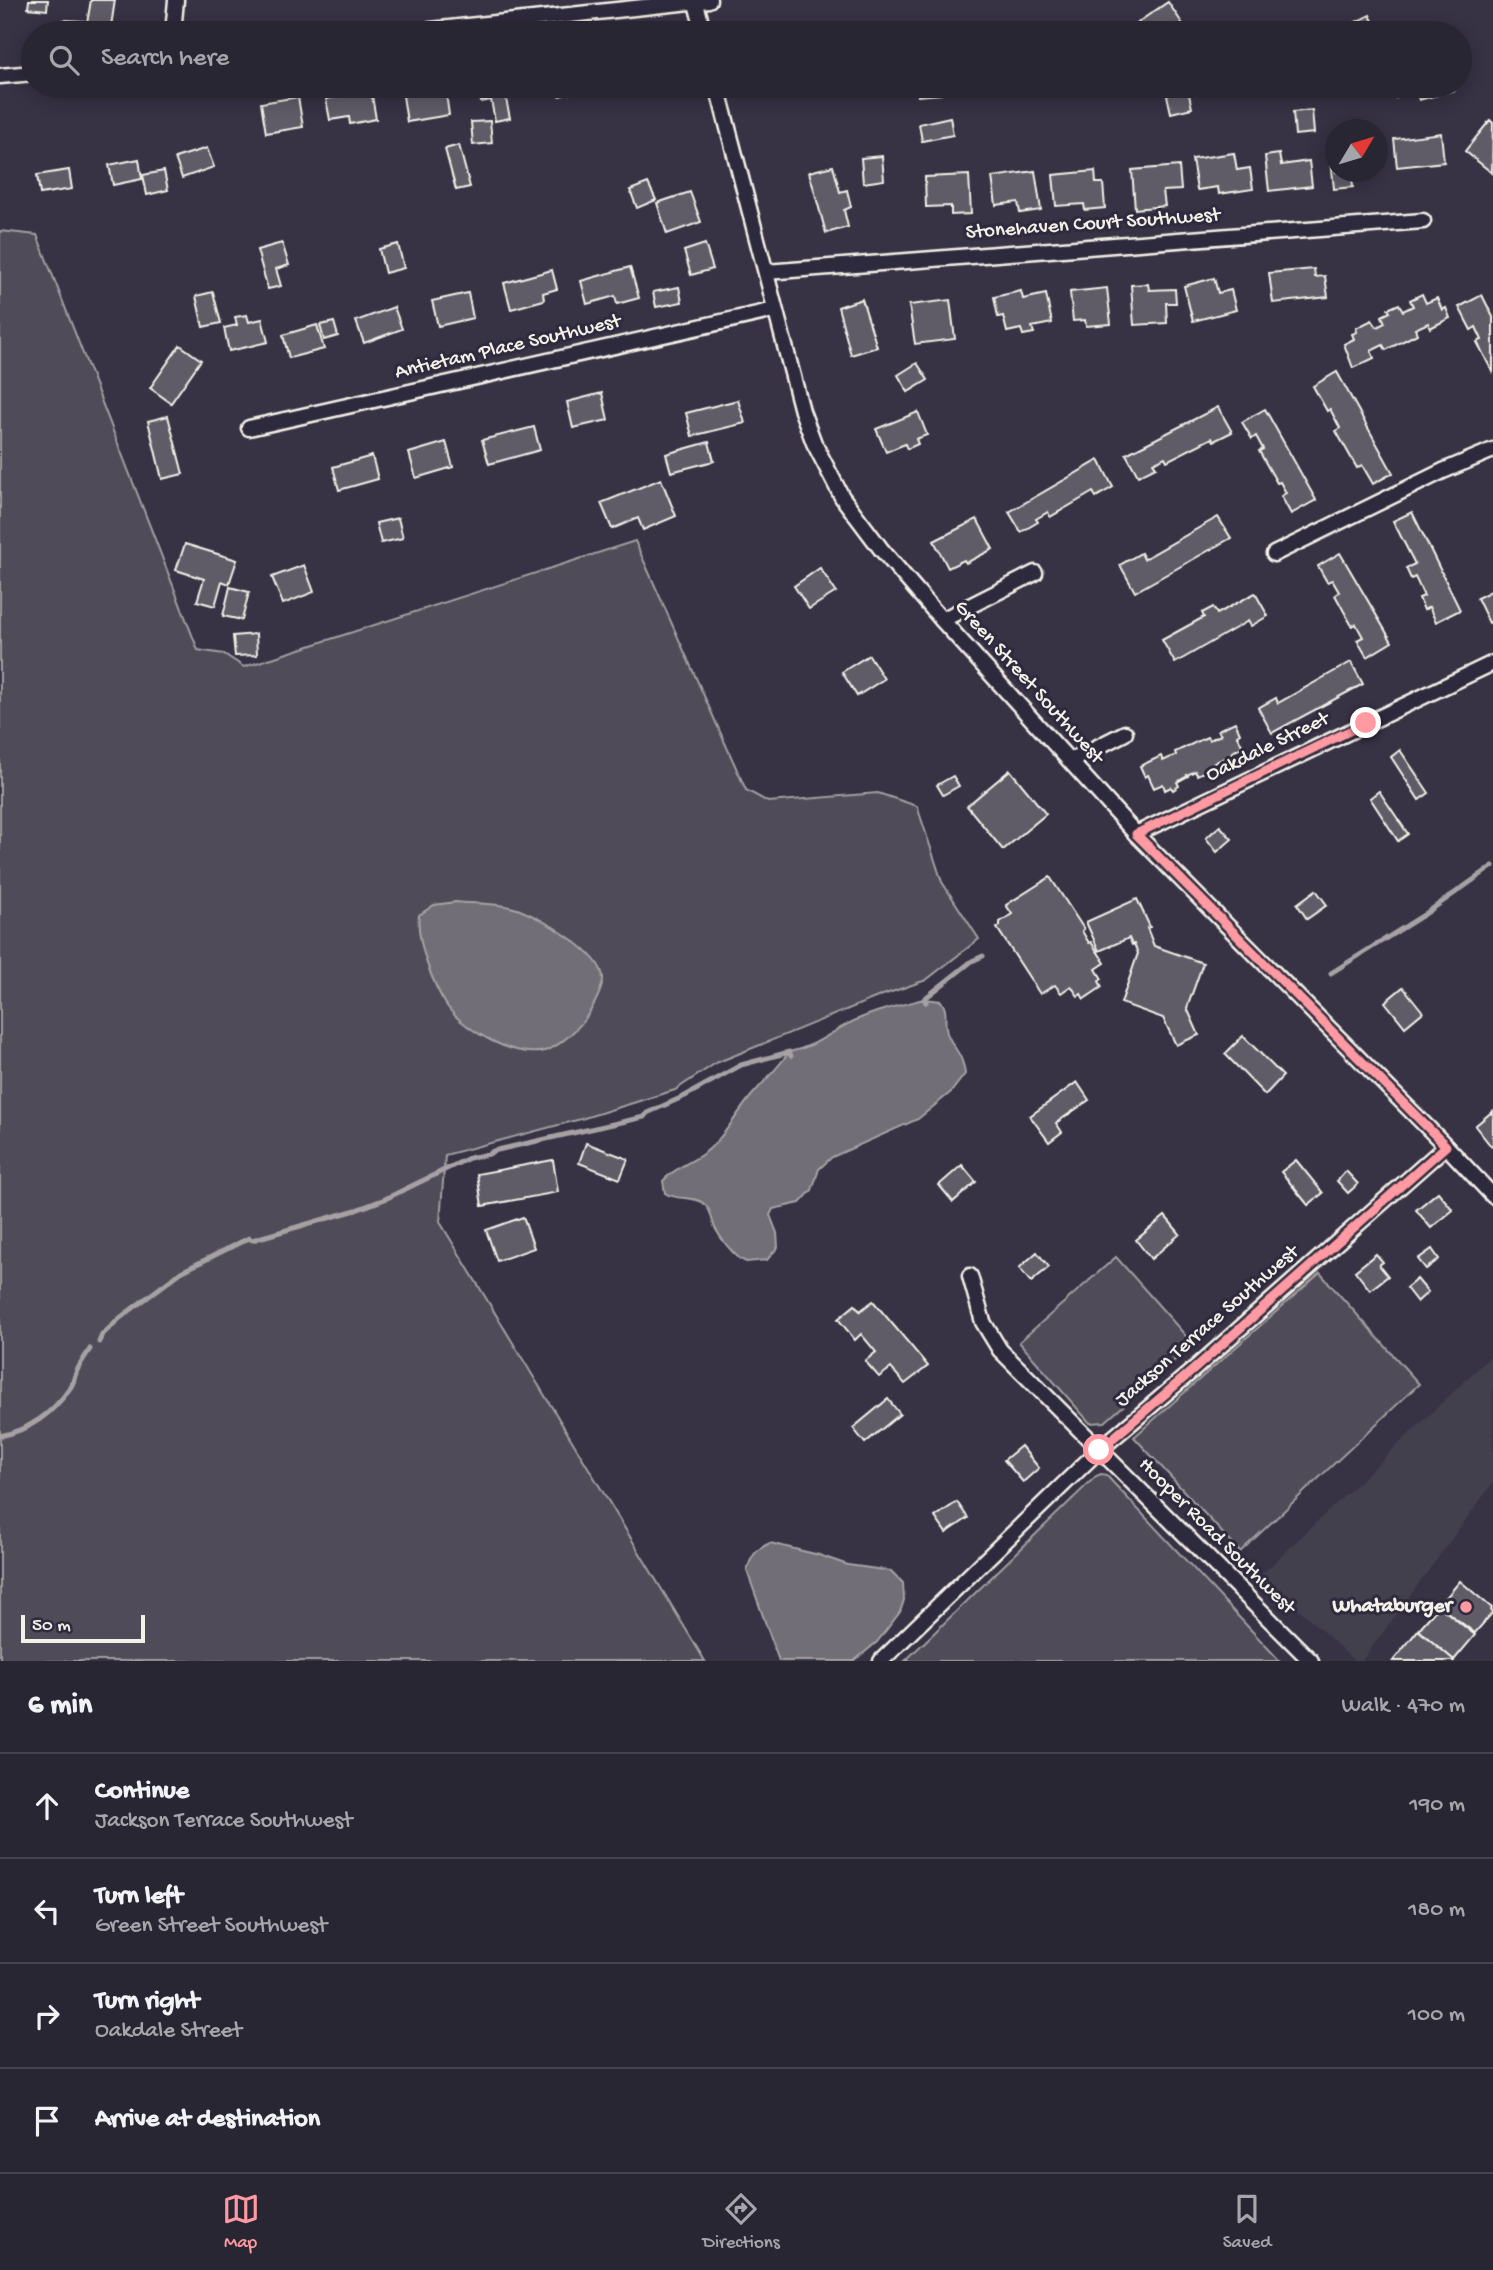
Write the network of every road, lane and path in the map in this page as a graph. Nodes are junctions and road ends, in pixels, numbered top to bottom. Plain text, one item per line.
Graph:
1 (177, 0) edge
2 (700, 0) edge
3 (174, 21) edge
4 (510, 21) edge
5 (703, 21) edge
6 (21, 74) edge
7 (0, 76) edge
8 (721, 98) edge
9 (1423, 221) dead end
10 (766, 272) junction
11 (775, 310) junction
12 (249, 428) dead end
13 (1493, 450) edge
14 (1274, 554) dead end
15 (1035, 573) dead end
16 (942, 620) junction
17 (1493, 663) edge
18 (1125, 733) dead end
19 (1070, 761) junction
20 (1136, 834) junction
21 (1446, 1146) junction
22 (1493, 1196) edge
23 (970, 1276) dead end
24 (1099, 1450) junction
25 (881, 1661) edge
26 (1311, 1661) edge

1 - 3 street
2 - 4 street
2 - 5 street
6 - 7 street
8 - 10 street, Green Street Southwest
9 - 10 street, Stonehaven Court Southwest
10 - 11 street, Green Street Southwest
11 - 12 street, Antietam Place Southwest
11 - 16 street, Green Street Southwest
13 - 14 street
15 - 16 street
16 - 19 street, Green Street Southwest
17 - 20 street, Oakdale Street
18 - 19 street
19 - 20 street, Green Street Southwest
20 - 21 street, Green Street Southwest
21 - 22 street, Green Street Southwest
21 - 24 street, Jackson Terrace Southwest
23 - 24 street, Hooper Road Southwest
24 - 25 street, Jackson Terrace Southwest
24 - 26 street, Hooper Road Southwest

